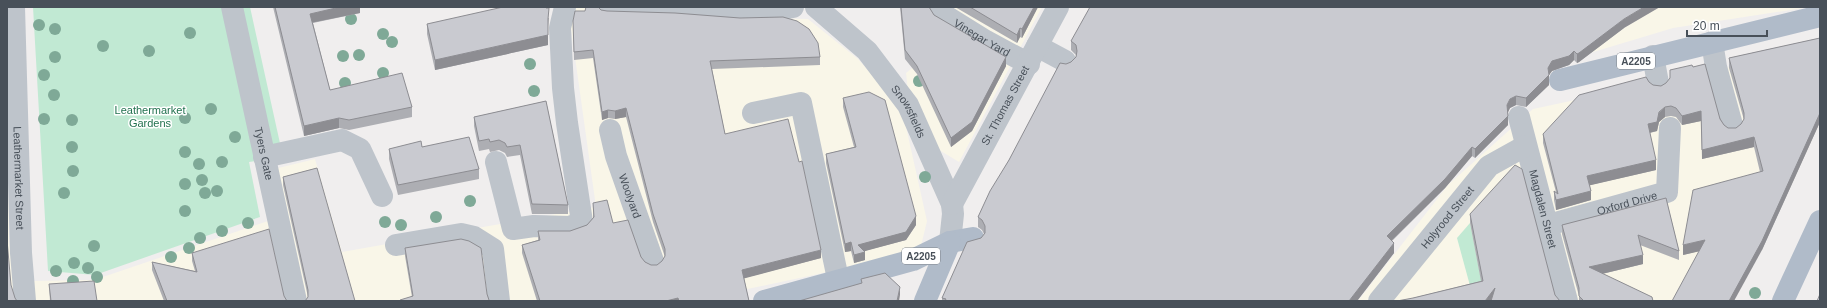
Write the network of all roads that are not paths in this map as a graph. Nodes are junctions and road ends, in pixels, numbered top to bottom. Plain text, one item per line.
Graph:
1 (14, 7) edge
2 (232, 7) edge
3 (565, 7) edge
4 (607, 7) edge
5 (793, 7) edge
6 (816, 7) edge
7 (940, 7) edge
8 (1058, 7) edge
9 (1820, 16) edge
10 (1712, 42) junction
11 (1033, 55) junction
12 (1653, 56) junction
13 (1065, 61) dead end
14 (1560, 80) dead end
15 (1658, 83) dead end
16 (753, 114) dead end
17 (1519, 117) dead end
18 (1732, 126) edge
19 (1670, 128) dead end
20 (610, 130) dead end
21 (1525, 146) junction
22 (264, 157) junction
23 (496, 162) dead end
24 (382, 196) dead end
25 (952, 204) junction
26 (1820, 222) edge
27 (1548, 225) junction
28 (973, 238) dead end
29 (950, 242) junction
30 (396, 245) dead end
31 (653, 261) dead end
32 (838, 279) junction
33 (1380, 299) edge
34 (25, 301) edge
35 (296, 301) edge
36 (499, 301) edge
37 (764, 301) edge
38 (925, 301) edge
39 (1567, 301) edge
40 (1783, 301) edge

1 - 34 street, Leathermarket Street
2 - 22 street, Tyers Gate
3 - 23 street
4 - 5 street
6 - 25 street, Snowsfields
7 - 11 street, Vinegar Yard
8 - 11 street, St. Thomas Street
9 - 10 main road, A2205
10 - 12 main road, A2205
10 - 18 street
11 - 13 street
11 - 25 street, St. Thomas Street
12 - 14 main road, A2205
12 - 15 street
16 - 32 street
17 - 21 street, Magdalen Street
19 - 27 street, Oxford Drive
20 - 31 street, Woolyard
21 - 27 street, Magdalen Street
21 - 33 street, Holyrood Street
22 - 24 street
22 - 35 street, Tyers Gate
25 - 29 street, Snowsfields
26 - 40 main road
27 - 39 street, Magdalen Street
28 - 29 main road, A2205
29 - 32 main road, A2205
29 - 38 main road
30 - 36 street
32 - 37 main road, A2205

